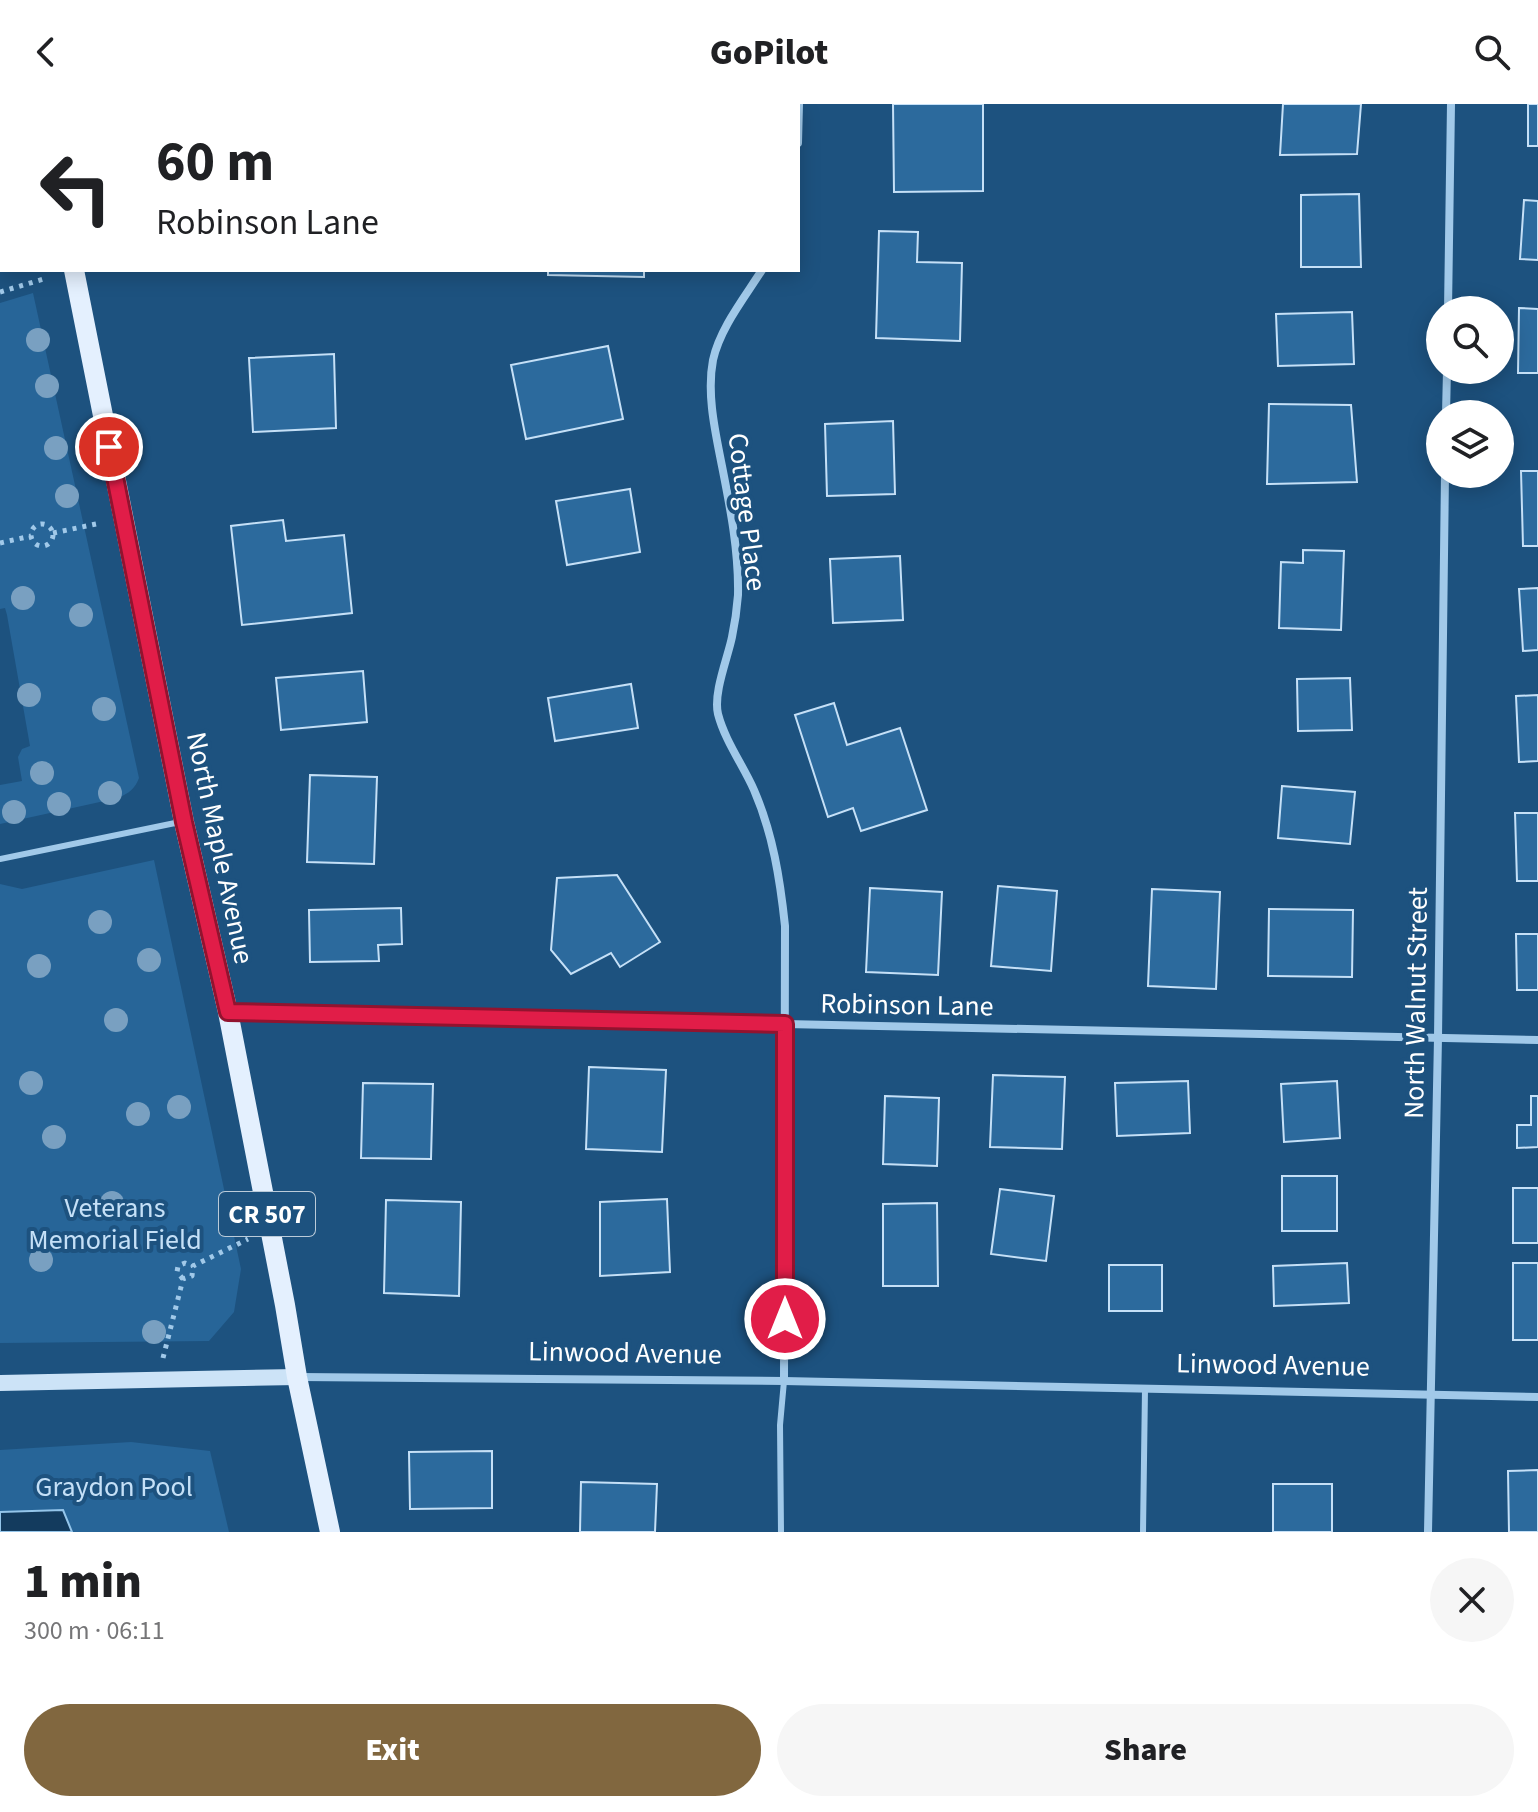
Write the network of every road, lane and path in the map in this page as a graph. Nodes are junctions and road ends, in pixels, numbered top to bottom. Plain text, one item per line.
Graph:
1 (1451, 104) edge
2 (74, 272) edge
3 (761, 272) edge
4 (47, 278) dead end
5 (0, 292) edge
6 (1448, 296) edge
7 (1445, 488) edge
8 (96, 524) dead end
9 (53, 533) junction
10 (31, 536) junction
11 (0, 543) edge
12 (184, 822) junction
13 (0, 859) edge
14 (228, 1012) junction
15 (785, 1024) junction
16 (1438, 1038) junction
17 (1538, 1040) edge
18 (270, 1228) junction
19 (193, 1266) junction
20 (183, 1279) junction
21 (297, 1377) junction
22 (157, 1380) junction
23 (784, 1381) junction
24 (0, 1383) edge
25 (1145, 1389) junction
26 (1431, 1395) junction
27 (1538, 1397) edge
28 (330, 1532) edge
29 (781, 1532) edge
30 (1143, 1532) edge
31 (1428, 1532) edge

1 - 6 street
2 - 12 main road, North Maple Avenue / CR 507
3 - 15 street, Cottage Place
4 - 5 path
7 - 16 street, North Walnut Street
8 - 9 path
9 - 10 path
9 - 10 path
10 - 11 path
12 - 13 lane
12 - 14 main road, North Maple Avenue / CR 507
14 - 15 street, Robinson Lane
14 - 18 main road, North Maple Avenue / CR 507
15 - 16 street, Robinson Lane
15 - 23 street, Cottage Place
16 - 17 street, Robinson Lane
16 - 26 street, North Walnut Street
18 - 19 path
18 - 21 main road, North Maple Avenue / CR 507
19 - 20 path
19 - 20 path
20 - 22 path
21 - 22 main road, Linwood Avenue
21 - 23 street, Linwood Avenue
21 - 28 main road, North Maple Avenue / CR 507
22 - 24 main road, Linwood Avenue
23 - 25 street, Linwood Avenue
23 - 29 lane
25 - 26 street, Linwood Avenue
25 - 30 lane
26 - 27 street, Linwood Avenue
26 - 31 street, North Walnut Street

